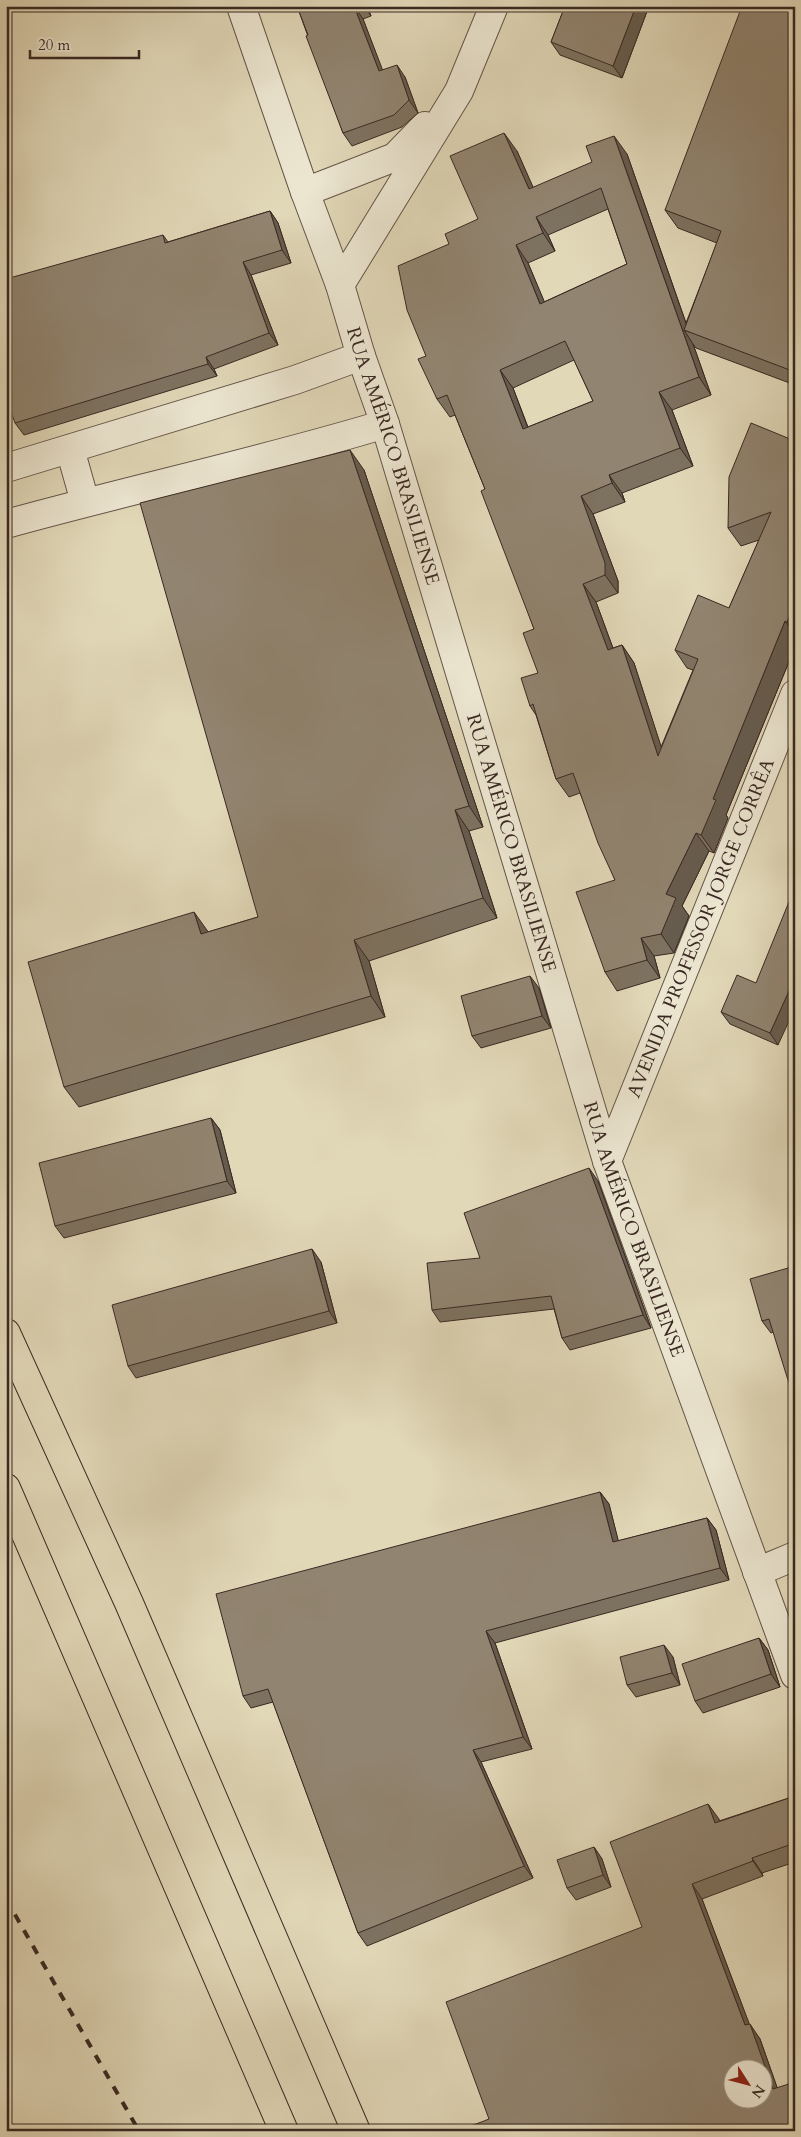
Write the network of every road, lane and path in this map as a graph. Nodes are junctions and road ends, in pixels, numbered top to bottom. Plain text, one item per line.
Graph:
1 (240, 6) edge
2 (494, 6) edge
3 (459, 91) junction
4 (305, 192) junction
5 (340, 285) junction
6 (361, 356) junction
7 (385, 424) junction
8 (70, 449) junction
9 (6, 468) edge
10 (85, 502) junction
11 (6, 524) edge
12 (795, 694) edge
13 (607, 1161) junction
14 (6, 1333) edge
15 (6, 1488) edge
16 (795, 1556) edge
17 (757, 1572) junction
18 (795, 1676) edge
19 (284, 2131) edge
20 (356, 2131) edge

1 - 4 street, RUA AMÉRICO BRASILIENSE
2 - 3 street
3 - 4 street
3 - 5 street
4 - 5 street, RUA AMÉRICO BRASILIENSE
5 - 6 street, RUA AMÉRICO BRASILIENSE
6 - 7 street, RUA AMÉRICO BRASILIENSE
6 - 8 street
7 - 10 street
7 - 13 street, RUA AMÉRICO BRASILIENSE
8 - 9 street
8 - 10 street
10 - 11 street
12 - 13 street, AVENIDA PROFESSOR JORGE CORRÊA
13 - 17 street, RUA AMÉRICO BRASILIENSE
14 - 20 main road
15 - 19 main road
16 - 17 street
17 - 18 street, RUA AMÉRICO BRASILIENSE

